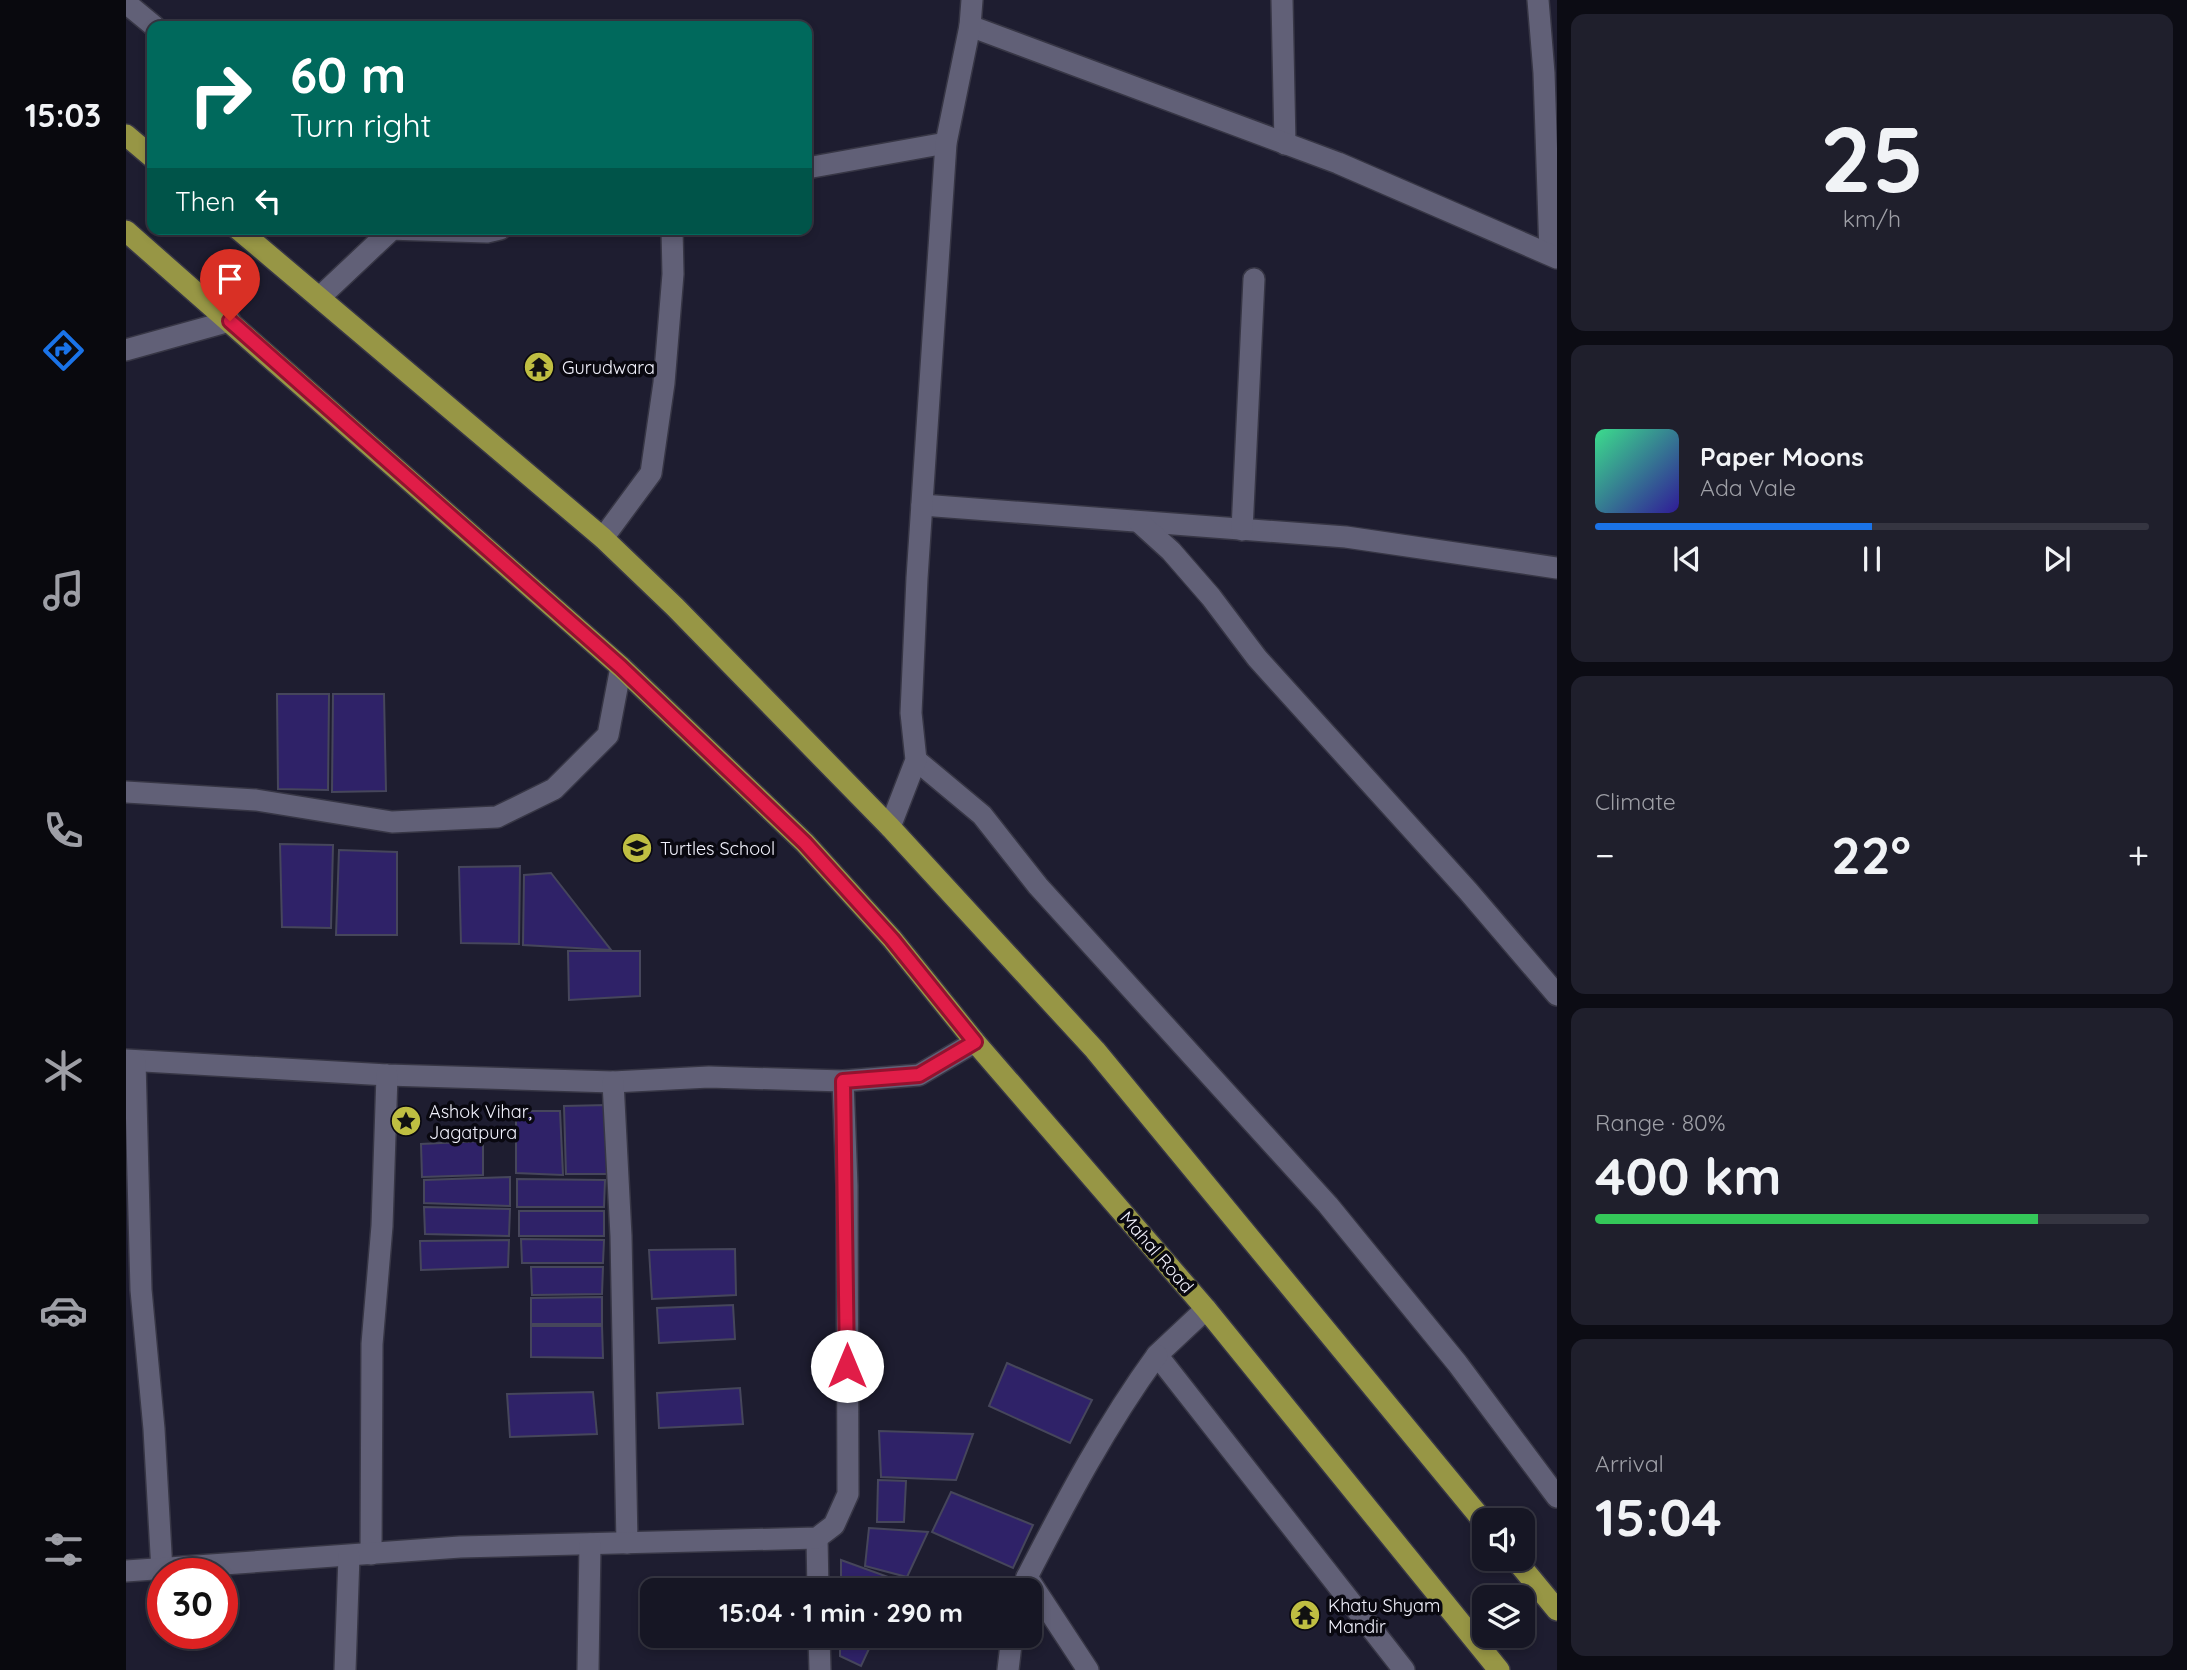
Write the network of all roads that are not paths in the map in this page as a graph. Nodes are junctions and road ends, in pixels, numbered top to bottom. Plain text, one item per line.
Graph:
1 (972, 0) edge
2 (1282, 0) edge
3 (1538, 0) edge
4 (126, 3) edge
5 (148, 21) edge
6 (970, 26) junction
7 (126, 135) edge
8 (946, 143) junction
9 (1285, 144) junction
10 (147, 154) edge
11 (812, 167) edge
12 (126, 231) edge
13 (245, 235) edge
14 (383, 235) edge
15 (672, 235) edge
16 (1553, 256) edge
17 (1254, 279) dead end
18 (320, 297) junction
19 (230, 321) junction
20 (126, 350) edge
21 (922, 505) junction
22 (1139, 522) junction
23 (1242, 530) junction
24 (603, 538) junction
25 (1557, 568) edge
26 (621, 667) junction
27 (916, 760) junction
28 (126, 792) edge
29 (890, 827) junction
30 (1557, 995) edge
31 (975, 1042) junction
32 (131, 1061) edge
33 (387, 1075) junction
34 (843, 1081) junction
35 (613, 1082) junction
36 (1206, 1309) junction
37 (1157, 1355) junction
38 (1557, 1497) edge
39 (1472, 1508) edge
40 (817, 1538) junction
41 (627, 1543) junction
42 (590, 1544) junction
43 (371, 1554) junction
44 (349, 1556) junction
45 (161, 1558) edge
46 (238, 1565) edge
47 (126, 1571) edge
48 (147, 1571) edge
49 (1525, 1571) edge
50 (818, 1578) edge
51 (1028, 1578) edge
52 (1042, 1607) edge
53 (1557, 1610) edge
54 (820, 1648) edge
55 (1011, 1648) edge
56 (345, 1670) edge
57 (588, 1670) edge
58 (820, 1670) edge
59 (1008, 1670) edge
60 (1088, 1670) edge
61 (1404, 1670) edge
62 (1499, 1670) edge

1 - 6 street
2 - 9 street
3 - 16 street
4 - 5 street
6 - 8 street
6 - 9 street
7 - 10 main road
8 - 11 street
8 - 21 street
9 - 16 street
12 - 19 main road, Mahal Road
13 - 18 main road
14 - 18 street
15 - 24 street
17 - 23 street
18 - 24 main road
19 - 20 street
19 - 26 main road, Mahal Road
21 - 22 street
21 - 27 street
22 - 23 street
22 - 30 street
23 - 25 street
24 - 29 main road
26 - 28 street
26 - 31 main road, Mahal Road
27 - 29 street
27 - 38 street
29 - 39 main road
31 - 34 street
31 - 36 main road, Mahal Road
32 - 33 street
32 - 45 street
33 - 35 street
33 - 43 street
34 - 35 street
34 - 40 street
35 - 41 street
36 - 37 street
36 - 62 main road, Mahal Road
37 - 51 street
37 - 61 street
40 - 41 street
40 - 50 street
41 - 42 street
42 - 43 street
42 - 57 street
43 - 44 street
44 - 46 street
44 - 56 street
47 - 48 street
49 - 53 main road
52 - 60 street
54 - 58 street
55 - 59 street

